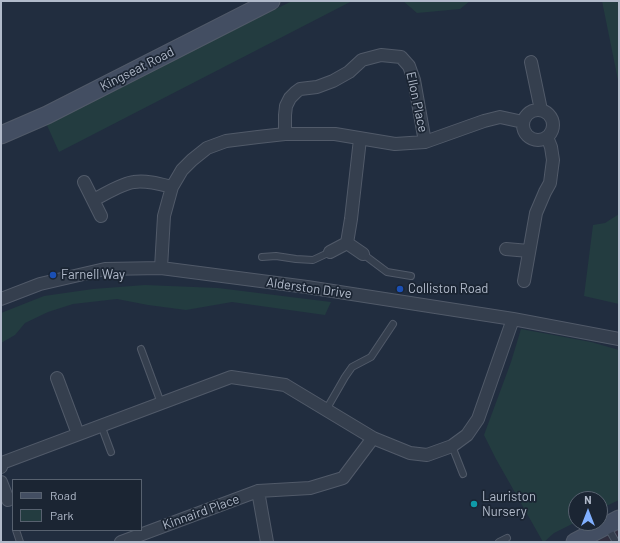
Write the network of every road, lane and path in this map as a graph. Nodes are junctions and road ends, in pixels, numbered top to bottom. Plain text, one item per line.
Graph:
1 (271, 1) edge
2 (531, 62) dead end
3 (541, 110) junction
4 (523, 122) junction
5 (285, 134) junction
6 (1, 135) edge
7 (547, 136) junction
8 (360, 139) junction
9 (425, 142) junction
10 (84, 182) dead end
11 (172, 187) junction
12 (93, 200) junction
13 (101, 216) dead end
14 (347, 243) junction
15 (506, 249) dead end
16 (529, 251) junction
17 (330, 252) joint
18 (363, 254) joint
19 (262, 257) dead end
20 (161, 268) junction
21 (411, 276) dead end
22 (524, 281) dead end
23 (1, 299) edge
24 (513, 320) junction
25 (393, 324) dead end
26 (619, 339) edge
27 (141, 349) dead end
28 (57, 378) dead end
29 (162, 402) junction
30 (326, 410) junction
31 (101, 425) junction
32 (78, 434) junction
33 (373, 438) junction
34 (452, 446) junction
35 (111, 452) dead end
36 (1, 467) edge
37 (463, 474) dead end
38 (1, 482) edge
39 (258, 491) junction
40 (8, 500) dead end
41 (613, 522) edge
42 (16, 531) edge
43 (143, 535) edge
44 (507, 538) dead end
45 (20, 542) edge
46 (121, 542) edge
47 (267, 542) edge
48 (499, 542) edge
49 (575, 542) edge
50 (616, 542) edge

1 - 6 street, Kingseat Road
2 - 3 street
3 - 4 street
3 - 7 street
4 - 7 street
4 - 9 street
5 - 8 street
5 - 9 street, Ellon Place
5 - 11 street
7 - 16 street
8 - 9 street
8 - 14 street
10 - 12 street
11 - 12 street
11 - 20 street
12 - 13 street
14 - 17 street
14 - 18 street
15 - 16 street
16 - 22 street
17 - 19 lane
18 - 21 lane
20 - 23 street, Alderston Drive
20 - 24 street, Alderston Drive
24 - 26 street, Alderston Drive
24 - 34 street
25 - 30 lane
27 - 29 lane
28 - 32 street
29 - 30 street
29 - 31 street
30 - 33 street
31 - 32 street
31 - 35 lane
32 - 36 street
33 - 34 street
33 - 39 street, Kinnaird Place
34 - 37 lane
38 - 40 street
39 - 43 street, Kinnaird Place
39 - 47 street, Kinnaird Place
41 - 49 street
41 - 50 lane
42 - 45 lane
43 - 46 street, Kinnaird Place
44 - 48 lane

